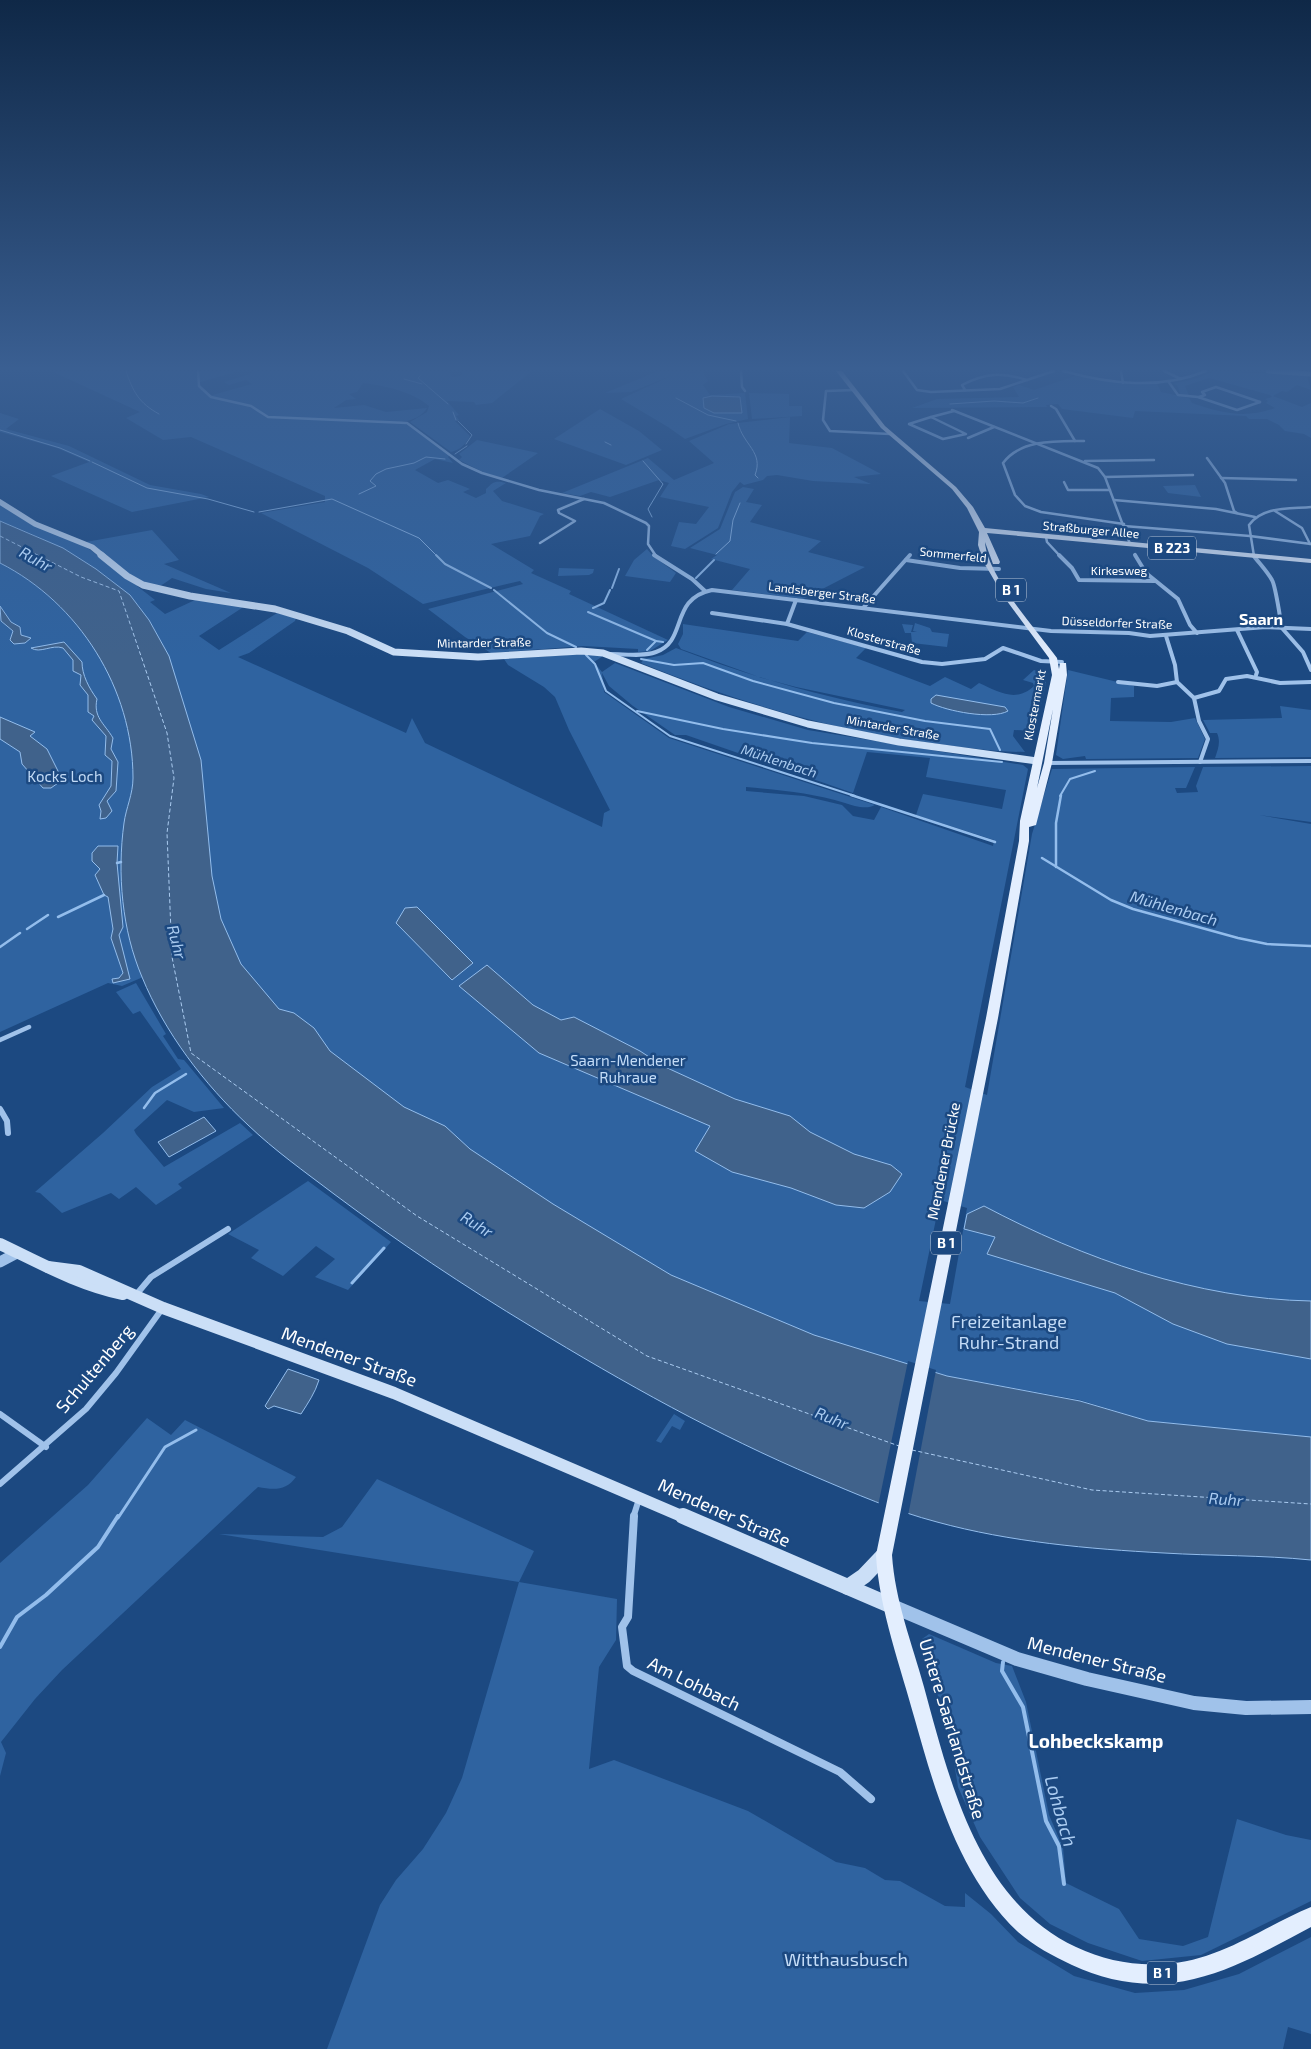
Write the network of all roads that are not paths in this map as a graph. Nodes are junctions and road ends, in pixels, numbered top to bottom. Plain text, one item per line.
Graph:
1 (468, 467) edge
2 (929, 467) edge
3 (1004, 467) edge
4 (1095, 467) edge
5 (1215, 467) edge
6 (1193, 475) dead end
7 (1105, 477) junction
8 (1221, 478) junction
9 (1296, 480) dead end
10 (1064, 482) dead end
11 (1110, 490) junction
12 (584, 499) junction
13 (1114, 500) junction
14 (0, 502) edge
15 (1311, 507) edge
16 (1234, 511) junction
17 (1274, 511) junction
18 (1255, 517) junction
19 (1124, 525) junction
20 (982, 531) junction
21 (1018, 535) junction
22 (1010, 536) junction
23 (1250, 536) junction
24 (535, 537) dead end
25 (1046, 537) junction
26 (545, 540) junction
27 (540, 542) dead end
28 (989, 543) junction
29 (1130, 544) junction
30 (1310, 544) edge
31 (1135, 554) dead end
32 (1252, 554) junction
33 (910, 555) dead end
34 (906, 560) junction
35 (1311, 561) edge
36 (995, 569) junction
37 (1155, 581) junction
38 (706, 591) junction
39 (796, 600) junction
40 (863, 608) junction
41 (712, 613) dead end
42 (787, 624) junction
43 (1281, 627) junction
44 (1311, 629) edge
45 (1037, 630) junction
46 (1238, 630) junction
47 (1197, 633) junction
48 (1166, 636) junction
49 (610, 654) junction
50 (634, 654) junction
51 (624, 659) junction
52 (1058, 662) junction
53 (1311, 670) edge
54 (1256, 675) junction
55 (1118, 682) dead end
56 (1177, 682) junction
57 (1311, 682) edge
58 (1194, 698) junction
59 (1037, 761) junction
60 (1311, 761) edge
61 (1200, 762) junction
62 (1048, 763) junction
63 (1024, 841) junction
64 (29, 1027) dead end
65 (0, 1040) edge
66 (0, 1109) edge
67 (8, 1132) dead end
68 (228, 1228) dead end
69 (2, 1244) edge
70 (17, 1253) junction
71 (0, 1262) edge
72 (135, 1297) junction
73 (162, 1308) junction
74 (0, 1414) edge
75 (46, 1447) junction
76 (0, 1484) edge
77 (640, 1496) junction
78 (885, 1551) junction
79 (848, 1587) junction
80 (892, 1606) junction
81 (1311, 1707) edge
82 (871, 1799) dead end
83 (1311, 1917) edge

1 - 12 street
2 - 20 main road, B 1
3 - 19 street
4 - 7 street
5 - 8 street
6 - 7 street
7 - 11 street
8 - 9 street
8 - 16 street
10 - 11 street
11 - 13 street
12 - 26 street
12 - 38 street
13 - 16 street
13 - 19 street
14 - 49 main road, Mintarder Straße
15 - 17 street
16 - 18 street
17 - 18 street
17 - 30 street
18 - 23 street
19 - 23 street
19 - 29 street
20 - 21 main road, Straßburger Allee / B 223
20 - 22 main road, Straßburger Allee / B 223
20 - 28 main road, B 1
20 - 36 main road, B 1
21 - 22 main road, Straßburger Allee / B 223
21 - 25 main road, Straßburger Allee / B 223
22 - 28 main road
23 - 30 street
23 - 32 street
24 - 26 street
25 - 29 main road, Straßburger Allee / B 223
25 - 37 street, Kirkesweg
26 - 27 street
28 - 36 main road, B 1
29 - 32 main road, Straßburger Allee / B 223
31 - 37 street
32 - 35 main road, Straßburger Allee / B 223
32 - 43 street
33 - 34 street, Sommerfeld
34 - 36 street, Sommerfeld
34 - 40 street, Sommerfeld
36 - 45 main road, B 1
37 - 47 street
38 - 39 street, Landsberger Straße
38 - 50 street
39 - 40 street, Landsberger Straße
39 - 42 street
40 - 45 street, Landsberger Straße
41 - 42 street, Klosterstraße
42 - 52 street, Klosterstraße
43 - 44 street, Düsseldorfer Straße
43 - 46 street, Düsseldorfer Straße
43 - 53 street
45 - 48 street, Düsseldorfer Straße
45 - 52 main road, Klostermarkt / B 1
46 - 47 street, Düsseldorfer Straße
46 - 54 street
47 - 48 street, Düsseldorfer Straße
48 - 56 street
49 - 50 street
49 - 51 main road, Mintarder Straße
50 - 51 street
51 - 59 main road, Mintarder Straße
52 - 59 main road, Klostermarkt / B 1
52 - 62 main road, Klostermarkt / B 1
54 - 57 street
54 - 58 street
55 - 56 street
56 - 58 street
58 - 61 street
59 - 62 main road, Mintarder Straße
59 - 63 main road, Mendener Brücke / B 1
60 - 61 street, Mintarder Straße
61 - 62 street, Mintarder Straße
62 - 63 main road, Mendener Brücke / B 1
63 - 78 main road, Mendener Brücke / B 1
64 - 65 street
66 - 67 street
68 - 72 street
69 - 70 main road, Mendener Straße
70 - 71 street
70 - 72 main road, Mendener Straße
72 - 73 main road, Mendener Straße
73 - 75 street, Schultenberg
73 - 77 main road, Mendener Straße
74 - 75 street
75 - 76 street, Schultenberg
77 - 79 main road, Mendener Straße
77 - 82 street, Am Lohbach
78 - 79 main road
78 - 80 main road, Mendener Brücke / B 1
79 - 80 main road, Mendener Straße
80 - 81 street, Mendener Straße
80 - 83 main road, Untere Saarlandstraße / B 1

